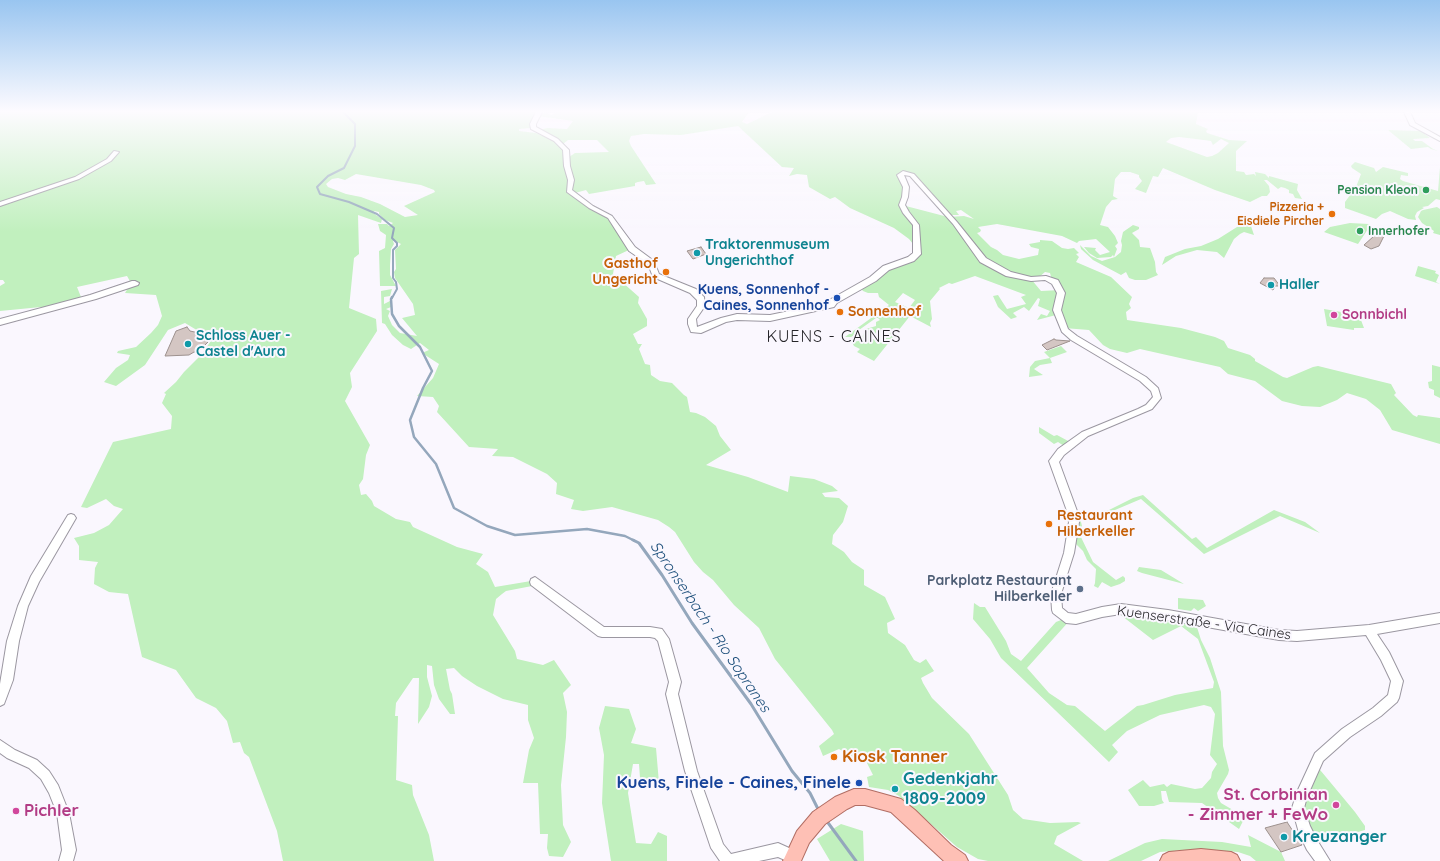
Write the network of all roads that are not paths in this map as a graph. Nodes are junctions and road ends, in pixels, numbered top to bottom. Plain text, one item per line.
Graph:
1 (116, 152) dead end
2 (566, 152) edge
3 (0, 204) edge
4 (135, 283) dead end
5 (0, 322) edge
6 (71, 518) dead end
7 (535, 582) dead end
8 (1440, 618) edge
9 (1369, 630) junction
10 (0, 700) edge
11 (0, 746) edge
12 (792, 859) edge
13 (66, 861) edge
14 (729, 861) edge
15 (959, 861) edge
16 (1169, 861) edge
17 (1231, 861) edge
18 (1323, 861) edge

1 - 3 street
2 - 9 street, Kuenserstraße - Via Caines
4 - 5 street
6 - 10 street
7 - 14 street
8 - 9 street, Kuenserstraße - Via Caines
9 - 18 street
11 - 13 street
12 - 14 street
12 - 15 main road
16 - 17 main road

